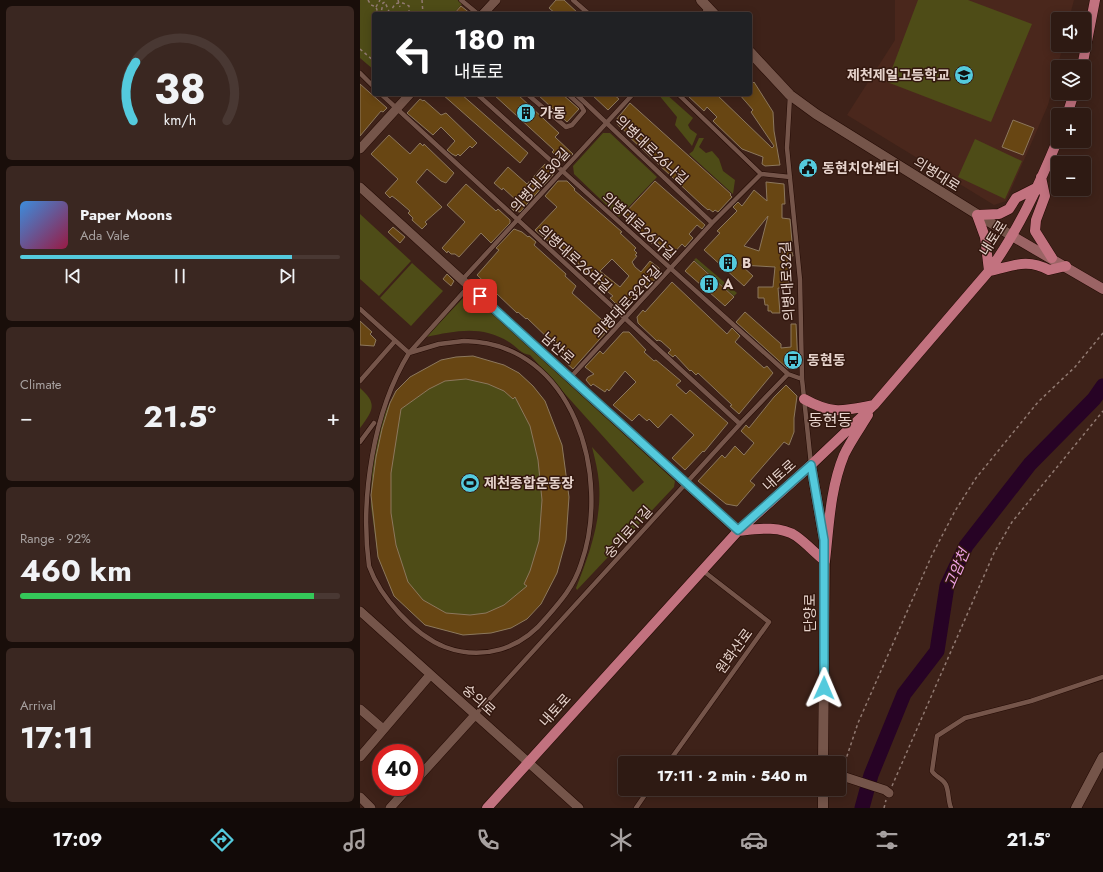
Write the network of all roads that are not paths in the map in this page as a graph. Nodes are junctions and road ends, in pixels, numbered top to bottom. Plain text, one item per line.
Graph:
1 (461, 0) edge
2 (496, 0) edge
3 (573, 0) edge
4 (701, 0) edge
5 (1095, 0) edge
6 (476, 12) edge
7 (488, 12) edge
8 (587, 12) edge
9 (709, 12) edge
10 (752, 54) edge
11 (1083, 60) edge
12 (360, 73) edge
13 (372, 85) edge
14 (790, 95) junction
15 (383, 96) edge
16 (408, 96) edge
17 (479, 96) edge
18 (530, 96) edge
19 (570, 96) edge
20 (578, 96) edge
21 (631, 96) edge
22 (680, 96) edge
23 (396, 109) junction
24 (607, 123) junction
25 (1054, 148) edge
26 (360, 149) edge
27 (563, 171) junction
28 (761, 174) junction
29 (790, 177) junction
30 (1041, 177) junction
31 (360, 187) edge
32 (1036, 188) junction
33 (977, 215) junction
34 (517, 221) junction
35 (712, 223) junction
36 (1012, 236) junction
37 (1052, 258) junction
38 (1066, 266) junction
39 (671, 270) junction
40 (989, 271) junction
41 (466, 283) junction
42 (1103, 289) edge
43 (360, 309) edge
44 (626, 320) junction
45 (395, 341) junction
46 (409, 353) junction
47 (788, 374) junction
48 (570, 378) junction
49 (802, 379) junction
50 (360, 381) edge
51 (804, 399) junction
52 (874, 405) junction
53 (377, 418) junction
54 (740, 424) junction
55 (360, 442) edge
56 (365, 464) dead end
57 (811, 465) junction
58 (362, 482) dead end
59 (686, 484) junction
60 (738, 530) junction
61 (825, 561) junction
62 (702, 570) junction
63 (360, 612) edge
64 (430, 675) junction
65 (1103, 677) edge
66 (360, 708) edge
67 (475, 715) junction
68 (383, 729) junction
69 (360, 756) edge
70 (673, 756) edge
71 (823, 756) edge
72 (1103, 757) edge
73 (527, 762) junction
74 (424, 771) edge
75 (846, 777) edge
76 (887, 792) road end
77 (401, 796) edge
78 (644, 796) edge
79 (823, 796) edge
80 (360, 797) edge
81 (371, 808) edge
82 (390, 808) edge
83 (487, 808) edge
84 (579, 808) edge
85 (636, 808) edge
86 (823, 808) edge
87 (951, 808) edge
88 (1076, 808) edge

1 - 6 lane
2 - 7 street
3 - 8 lane
4 - 9 street
5 - 11 main road
10 - 14 street, 의병대로
12 - 13 lane
14 - 29 lane, 의병대로32길
14 - 33 street, 의병대로
15 - 23 lane, 의병대로26라길
16 - 23 street
17 - 27 lane, 의병대로26다길
18 - 19 lane
20 - 24 lane, 의병대로26나길
21 - 24 lane, 의병대로30길
22 - 28 lane
23 - 26 street
23 - 34 lane, 의병대로26라길
24 - 27 lane, 의병대로30길
24 - 35 lane, 의병대로26나길
25 - 30 main road, 내토로
27 - 34 lane, 의병대로30길
27 - 39 lane, 의병대로26다길
28 - 29 lane
28 - 35 lane, 의병대로32안길
29 - 49 lane, 의병대로32길
30 - 32 main road, 내토로
30 - 37 main road
31 - 41 street, 남산로
32 - 33 main road
32 - 36 main road, 내토로
33 - 36 street, 의병대로
33 - 40 main road
34 - 41 lane, 의병대로30길
34 - 44 lane, 의병대로26라길
35 - 39 lane, 의병대로32안길
36 - 37 main road, 의병대로
36 - 40 main road, 내토로
37 - 38 main road, 의병대로
38 - 40 main road
38 - 42 main road, 의병대로
39 - 44 lane, 의병대로32안길
39 - 47 lane, 의병대로26다길
40 - 52 main road, 내토로
41 - 46 lane, 의병대로30길
41 - 48 street, 남산로
43 - 45 lane
44 - 48 lane, 의병대로32안길
44 - 54 lane, 의병대로26라길
45 - 46 lane
45 - 50 lane
46 - 53 lane, 의병대로30길
46 - 58 lane
47 - 49 lane
47 - 54 lane, 숭의로11길
48 - 59 street, 남산로
49 - 51 lane, 의병대로32길
51 - 52 main road
51 - 57 lane, 의병대로32길
52 - 57 main road, 내토로
52 - 61 main road
53 - 55 lane
53 - 56 lane
54 - 59 lane, 숭의로11길
57 - 60 main road, 내토로
57 - 61 street, 단양로
59 - 60 street, 남산로
59 - 67 lane, 숭의로11길
60 - 61 main road
60 - 62 main road, 내토로
61 - 71 street, 단양로
62 - 70 lane, 원화산로
62 - 73 main road, 내토로
63 - 64 street, 숭의로
64 - 67 street, 숭의로
64 - 68 street
65 - 87 lane
66 - 68 street
67 - 73 street, 숭의로
67 - 74 street
68 - 69 street
72 - 88 street
73 - 83 main road, 내토로
73 - 84 street, 숭의로
75 - 76 street
77 - 82 street
78 - 85 lane
79 - 86 street
80 - 81 street

